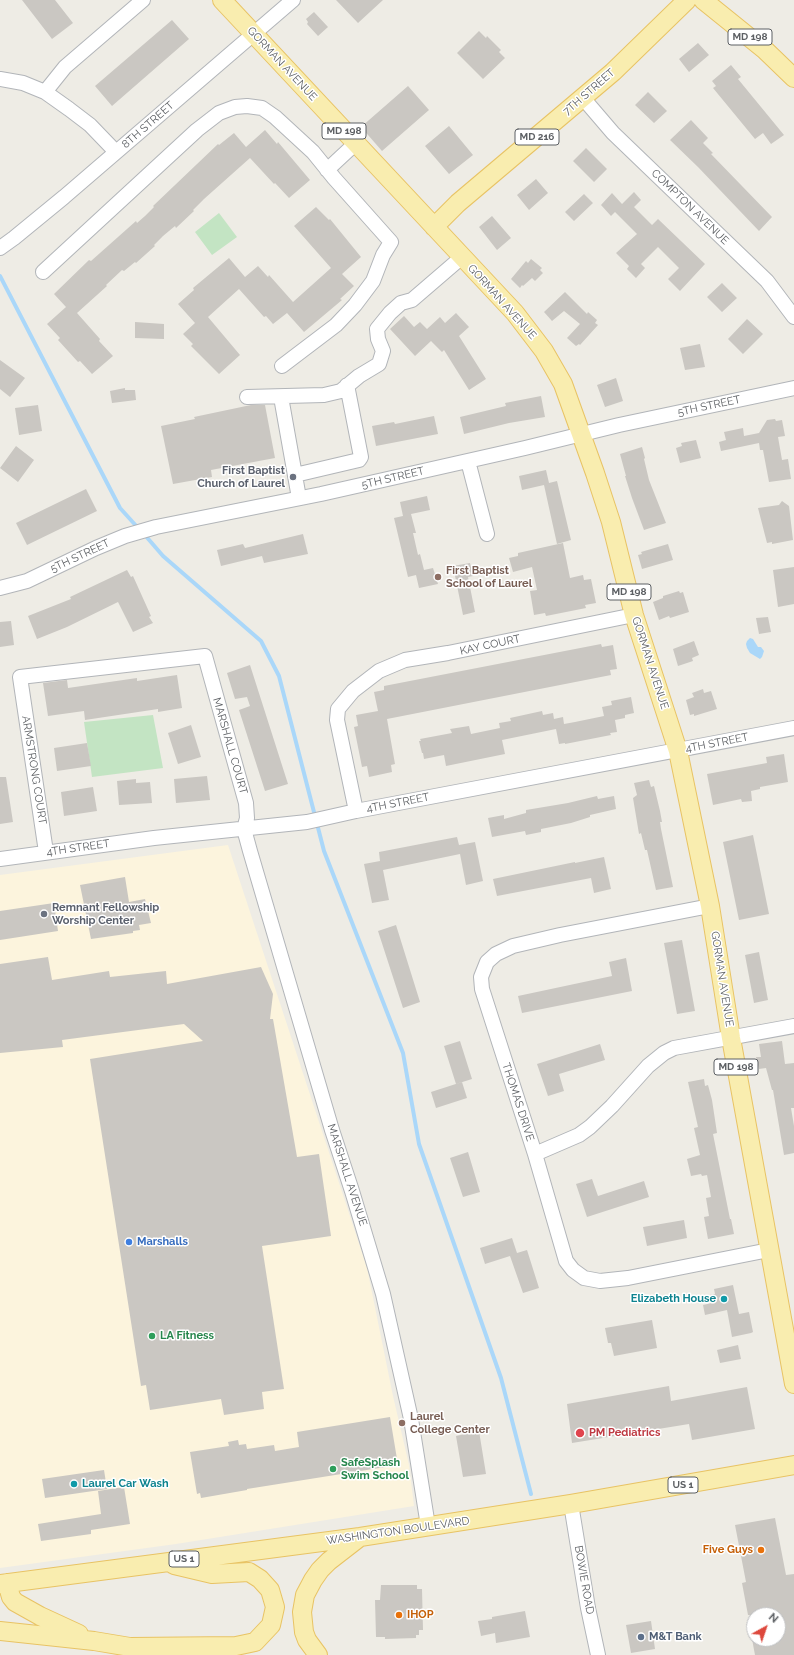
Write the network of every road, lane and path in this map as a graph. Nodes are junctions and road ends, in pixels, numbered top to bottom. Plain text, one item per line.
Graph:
1 (143, 0) edge
2 (222, 0) edge
3 (293, 0) edge
4 (687, 0) edge
5 (703, 0) edge
6 (255, 34) junction
7 (794, 78) edge
8 (0, 79) edge
9 (45, 92) junction
10 (583, 98) junction
11 (356, 143) junction
12 (116, 152) junction
13 (327, 170) junction
14 (434, 227) junction
15 (0, 248) edge
16 (462, 257) junction
17 (42, 272) dead end
18 (794, 317) edge
19 (282, 366) dead end
20 (346, 385) junction
21 (794, 388) edge
22 (281, 396) junction
23 (247, 397) dead end
24 (581, 434) junction
25 (468, 461) junction
26 (295, 475) junction
27 (299, 498) junction
28 (487, 534) dead end
29 (0, 588) edge
30 (634, 614) junction
31 (206, 663) joint
32 (794, 728) edge
33 (678, 751) junction
34 (356, 811) junction
35 (244, 829) junction
36 (46, 852) junction
37 (0, 859) edge
38 (710, 906) junction
39 (794, 1026) edge
40 (731, 1038) junction
41 (535, 1154) junction
42 (769, 1250) junction
43 (794, 1384) edge
44 (794, 1465) edge
45 (571, 1504) junction
46 (428, 1526) junction
47 (360, 1537) junction
48 (161, 1562) junction
49 (3, 1583) edge
50 (0, 1631) edge
51 (94, 1641) junction
52 (130, 1647) junction
53 (181, 1655) edge
54 (318, 1655) edge
55 (598, 1655) edge

1 - 9 street
2 - 6 main road, GORMAN AVENUE / MD 198
3 - 6 street, 8TH STREET
4 - 10 main road, 7TH STREET / MD 216
5 - 7 main road, MD 198
6 - 11 main road, GORMAN AVENUE / MD 198
6 - 12 street, 8TH STREET
8 - 9 street
9 - 12 street
10 - 14 main road, 7TH STREET / MD 216
10 - 18 street, COMPTON AVENUE
11 - 13 street
11 - 14 main road, GORMAN AVENUE / MD 198
12 - 15 street, 8TH STREET
13 - 17 street
13 - 19 street
14 - 16 main road, GORMAN AVENUE / MD 198
16 - 20 street
16 - 24 main road, GORMAN AVENUE / MD 198
20 - 22 street
20 - 26 street
21 - 24 street, 5TH STREET
22 - 23 street
22 - 26 street
24 - 25 street, 5TH STREET
24 - 30 main road, GORMAN AVENUE / MD 198
25 - 27 street, 5TH STREET
25 - 28 street
26 - 27 street
27 - 29 street, 5TH STREET
30 - 33 main road, GORMAN AVENUE / MD 198
30 - 34 street, KAY COURT
31 - 35 street, MARSHALL COURT
31 - 36 street, ARMSTRONG COURT
32 - 33 street, 4TH STREET
33 - 34 street, 4TH STREET
33 - 38 main road, GORMAN AVENUE / MD 198
34 - 35 street, 4TH STREET
35 - 36 street, 4TH STREET
35 - 46 street, MARSHALL AVENUE
36 - 37 street, 4TH STREET
38 - 40 main road, GORMAN AVENUE / MD 198
38 - 41 street, THOMAS DRIVE
39 - 40 street
40 - 41 street
40 - 42 main road, GORMAN AVENUE / MD 198
41 - 42 street, THOMAS DRIVE
42 - 43 main road, GORMAN AVENUE / MD 198
44 - 45 main road, WASHINGTON BOULEVARD / US 1
45 - 46 main road, WASHINGTON BOULEVARD / US 1
45 - 55 street, BOWIE ROAD
46 - 47 main road, WASHINGTON BOULEVARD / US 1
47 - 48 main road, WASHINGTON BOULEVARD / US 1
47 - 54 main road
48 - 49 main road, WASHINGTON BOULEVARD / US 1
48 - 52 main road
49 - 51 main road
50 - 51 main road
51 - 52 main road
52 - 53 main road

